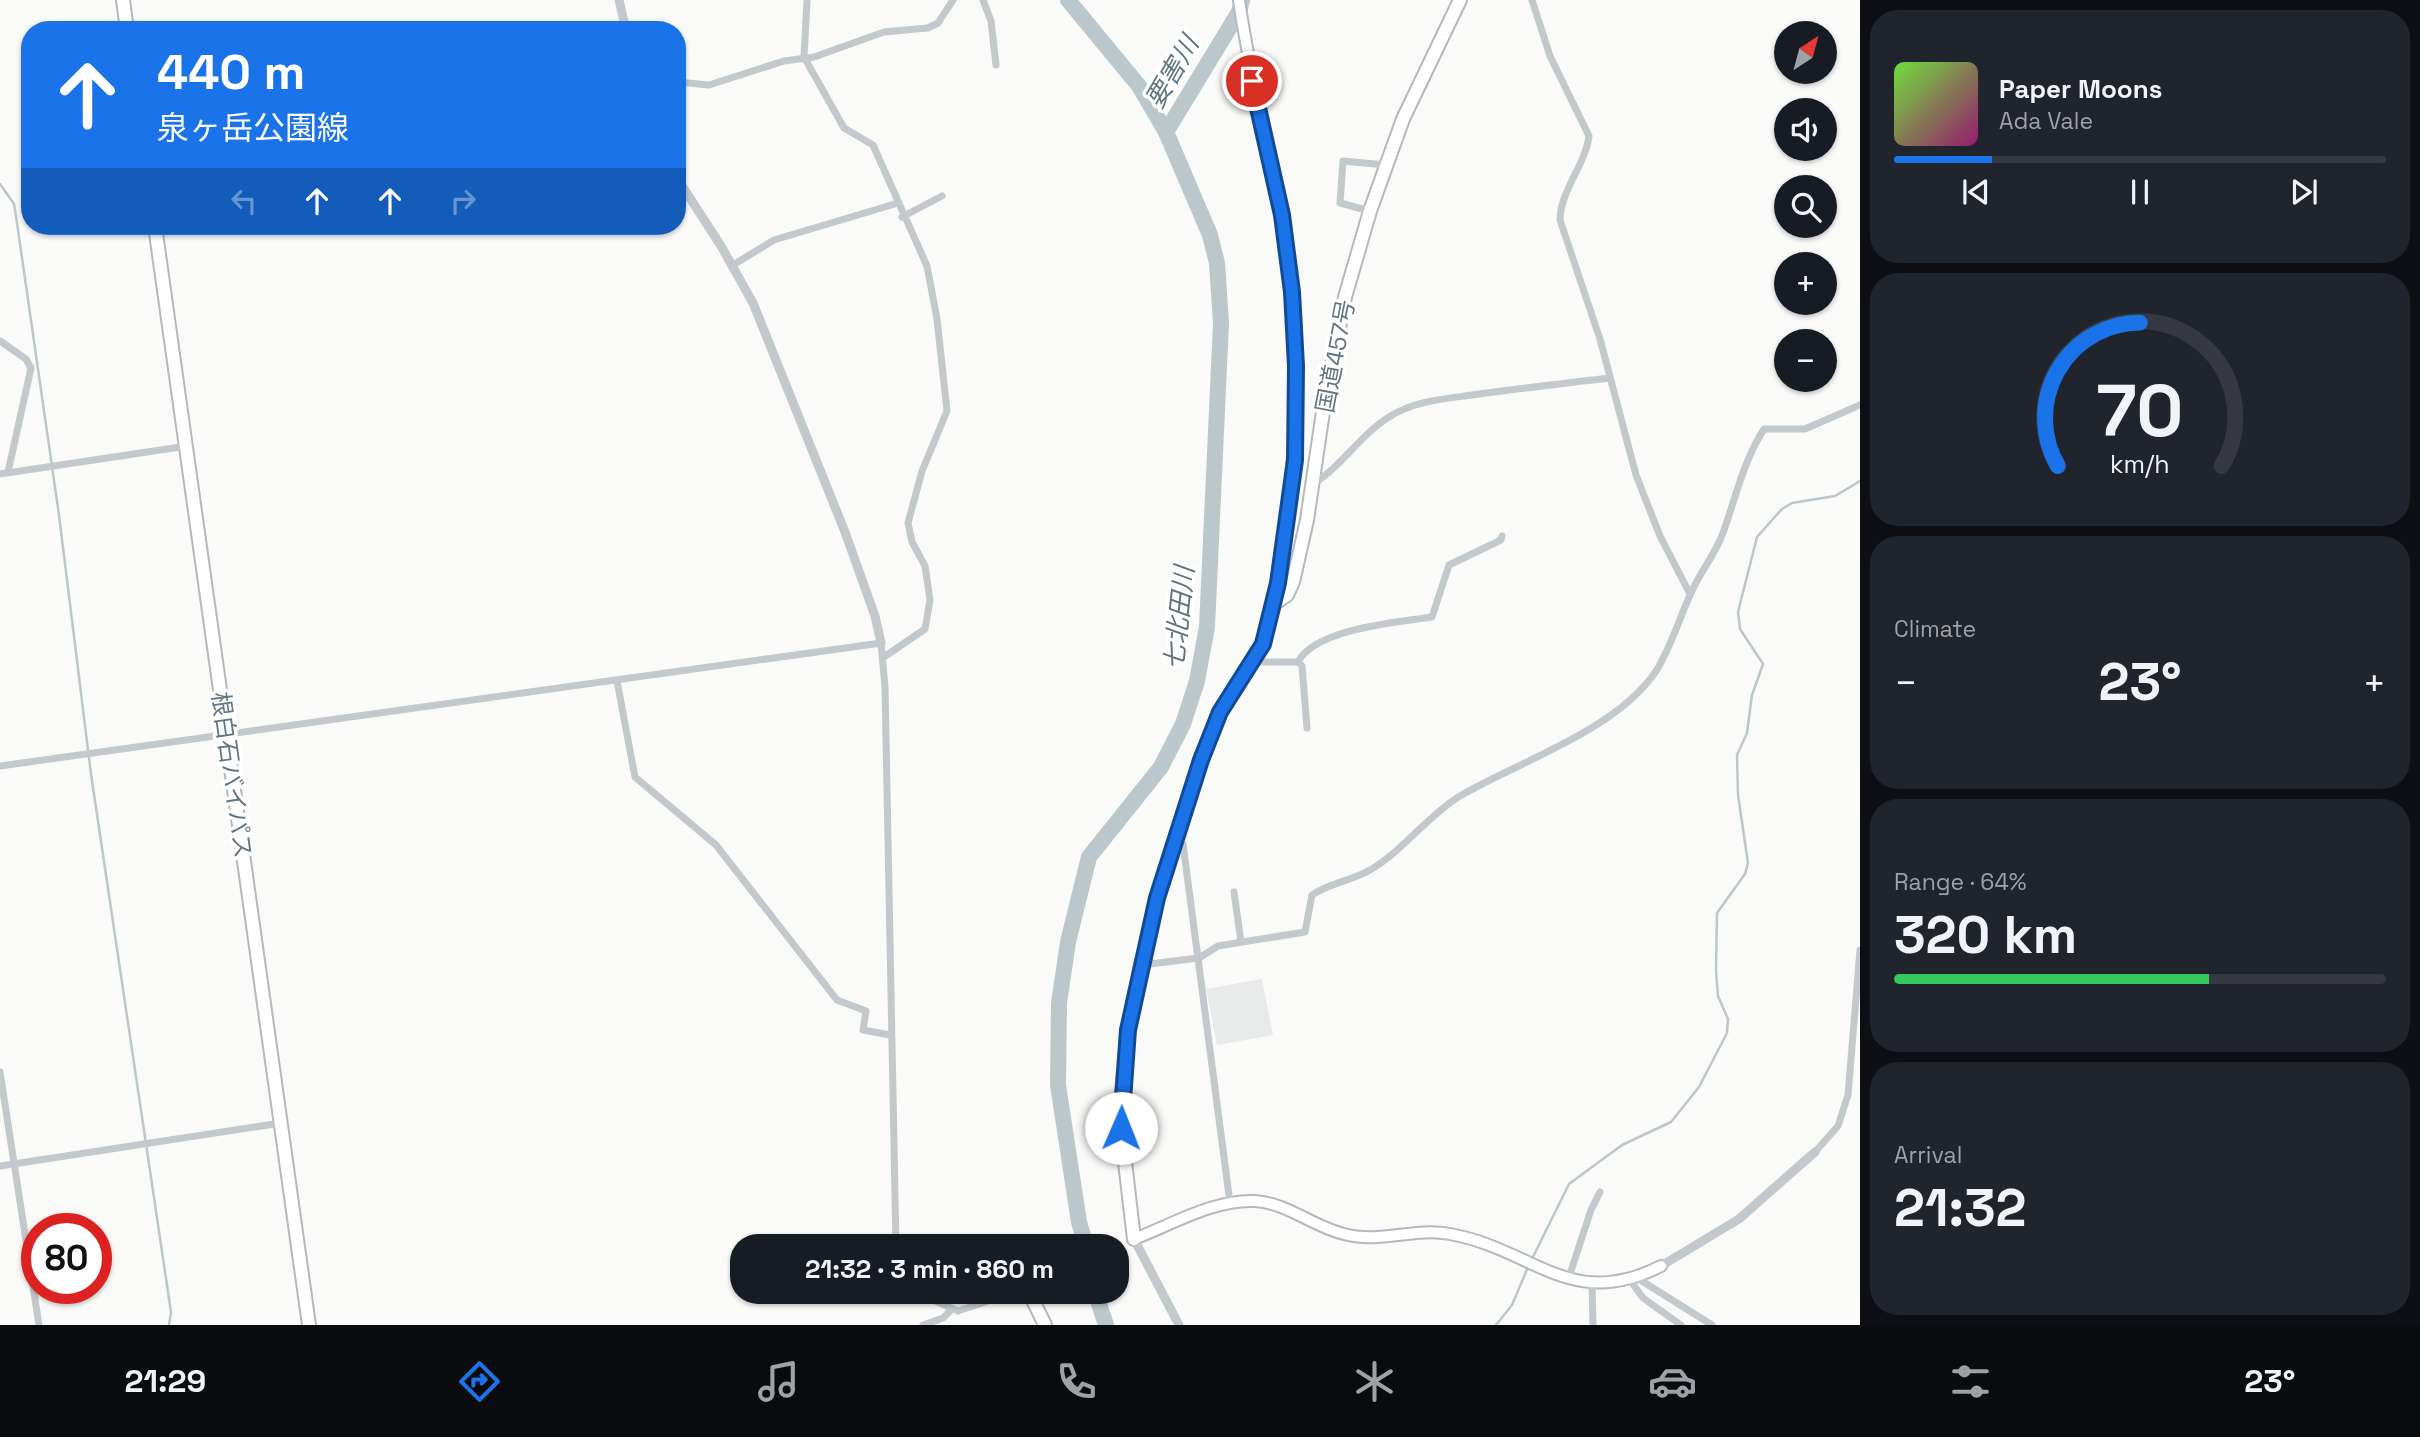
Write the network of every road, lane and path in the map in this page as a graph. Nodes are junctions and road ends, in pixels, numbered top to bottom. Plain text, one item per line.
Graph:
1 (123, 0) edge
2 (619, 0) edge
3 (807, 0) edge
4 (953, 0) edge
5 (983, 0) edge
6 (1239, 0) edge
7 (1460, 0) edge
8 (1532, 0) edge
9 (126, 21) edge
10 (624, 21) edge
11 (804, 57) junction
12 (996, 65) dead end
13 (686, 83) edge
14 (1386, 165) junction
15 (686, 192) edge
16 (942, 196) dead end
17 (898, 204) junction
18 (1370, 211) junction
19 (902, 216) junction
20 (156, 235) edge
21 (733, 265) junction
22 (0, 341) edge
23 (1610, 378) junction
24 (1860, 405) edge
25 (187, 446) junction
26 (4, 473) edge
27 (1312, 484) junction
28 (1502, 536) dead end
29 (1690, 594) junction
30 (1274, 604) junction
31 (881, 643) junction
32 (884, 657) junction
33 (1254, 662) junction
34 (1298, 662) junction
35 (617, 681) junction
36 (1307, 728) dead end
37 (226, 734) junction
38 (0, 766) edge
39 (1177, 838) junction
40 (1234, 892) dead end
41 (1241, 942) junction
42 (1860, 950) edge
43 (1199, 958) junction
44 (1141, 965) junction
45 (890, 1035) junction
46 (0, 1072) edge
47 (281, 1123) junction
48 (1815, 1152) joint
49 (13, 1164) junction
50 (0, 1166) edge
51 (1600, 1192) dead end
52 (1230, 1203) junction
53 (896, 1234) edge
54 (1134, 1239) junction
55 (1661, 1266) joint
56 (1569, 1277) junction
57 (1634, 1279) junction
58 (1591, 1283) junction
59 (939, 1304) edge
60 (979, 1304) edge
61 (1035, 1304) edge
62 (951, 1310) junction
63 (39, 1325) edge
64 (309, 1325) edge
65 (923, 1325) edge
66 (1045, 1325) edge
67 (1179, 1325) edge
68 (1593, 1325) edge
69 (1681, 1325) edge
70 (1712, 1325) edge

1 - 9 highway
2 - 10 street
3 - 11 street
4 - 11 street
5 - 12 street
6 - 30 main road
7 - 14 highway, 国道457号
8 - 23 street
11 - 13 street
11 - 17 street
14 - 18 highway, 国道457号
14 - 18 street
15 - 21 street
16 - 19 street
17 - 19 street
17 - 21 street
18 - 27 highway, 国道457号
19 - 32 street
20 - 25 highway, 根白石バイパス
21 - 31 street
22 - 26 street
23 - 27 street
23 - 29 street
24 - 29 street
25 - 26 street
25 - 37 highway, 根白石バイパス
27 - 30 highway, 国道457号
28 - 34 street
29 - 41 street
30 - 33 highway, 国道457号
31 - 32 street
31 - 35 street
32 - 45 street
33 - 34 street
33 - 39 highway, 国道457号
34 - 36 street
35 - 37 street
35 - 45 street
37 - 38 street
37 - 47 highway, 根白石バイパス
39 - 43 street
39 - 44 highway, 国道457号
40 - 41 street
41 - 43 street
42 - 48 street
43 - 44 street
43 - 52 street
44 - 54 highway, 国道457号
45 - 53 street
46 - 49 street
47 - 49 street
47 - 64 highway, 根白石バイパス
48 - 55 street
49 - 50 street
49 - 63 street
51 - 56 street
52 - 54 main road
52 - 56 main road
54 - 67 street
55 - 57 main road
56 - 58 main road
57 - 58 main road
57 - 69 street
57 - 70 street
58 - 68 street
59 - 62 street
60 - 62 street
61 - 66 highway
62 - 65 street

